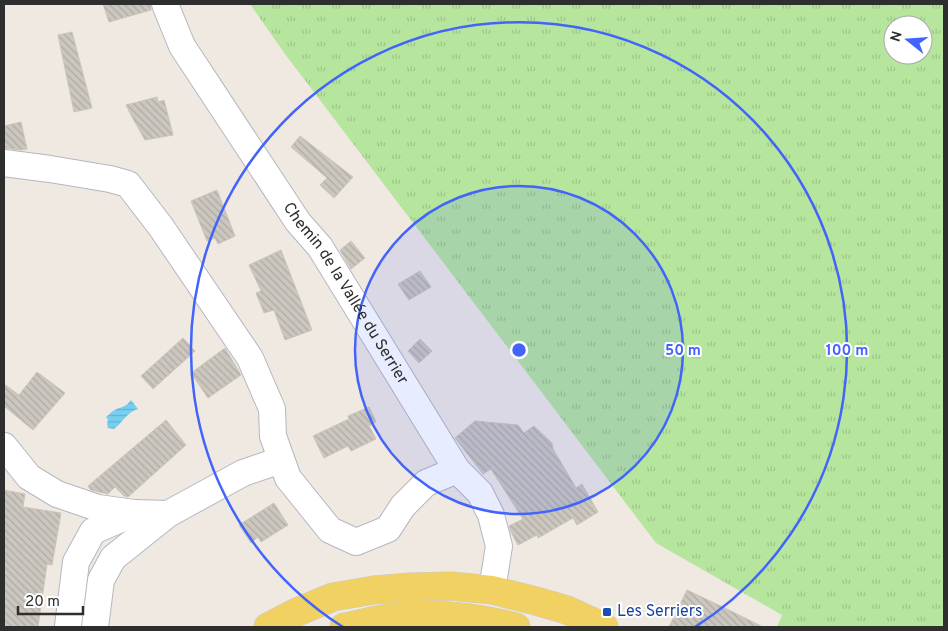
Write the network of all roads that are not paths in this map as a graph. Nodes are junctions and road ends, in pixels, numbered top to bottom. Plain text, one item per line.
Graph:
1 (165, 4) edge
2 (4, 163) edge
3 (4, 446) edge
4 (281, 460) junction
5 (457, 470) junction
6 (135, 513) junction
7 (168, 514) junction
8 (498, 591) junction
9 (68, 626) dead end
10 (95, 627) edge
11 (268, 627) edge
12 (344, 627) edge
13 (516, 627) edge
14 (604, 627) edge

1 - 5 street, Chemin de la Vallée du Serrier
2 - 4 street
3 - 6 street
4 - 5 street
4 - 7 street
5 - 8 street, Chemin de la Vallée du Serrier
6 - 7 street
6 - 9 street
7 - 10 street
8 - 11 main road
8 - 14 main road
12 - 13 main road

